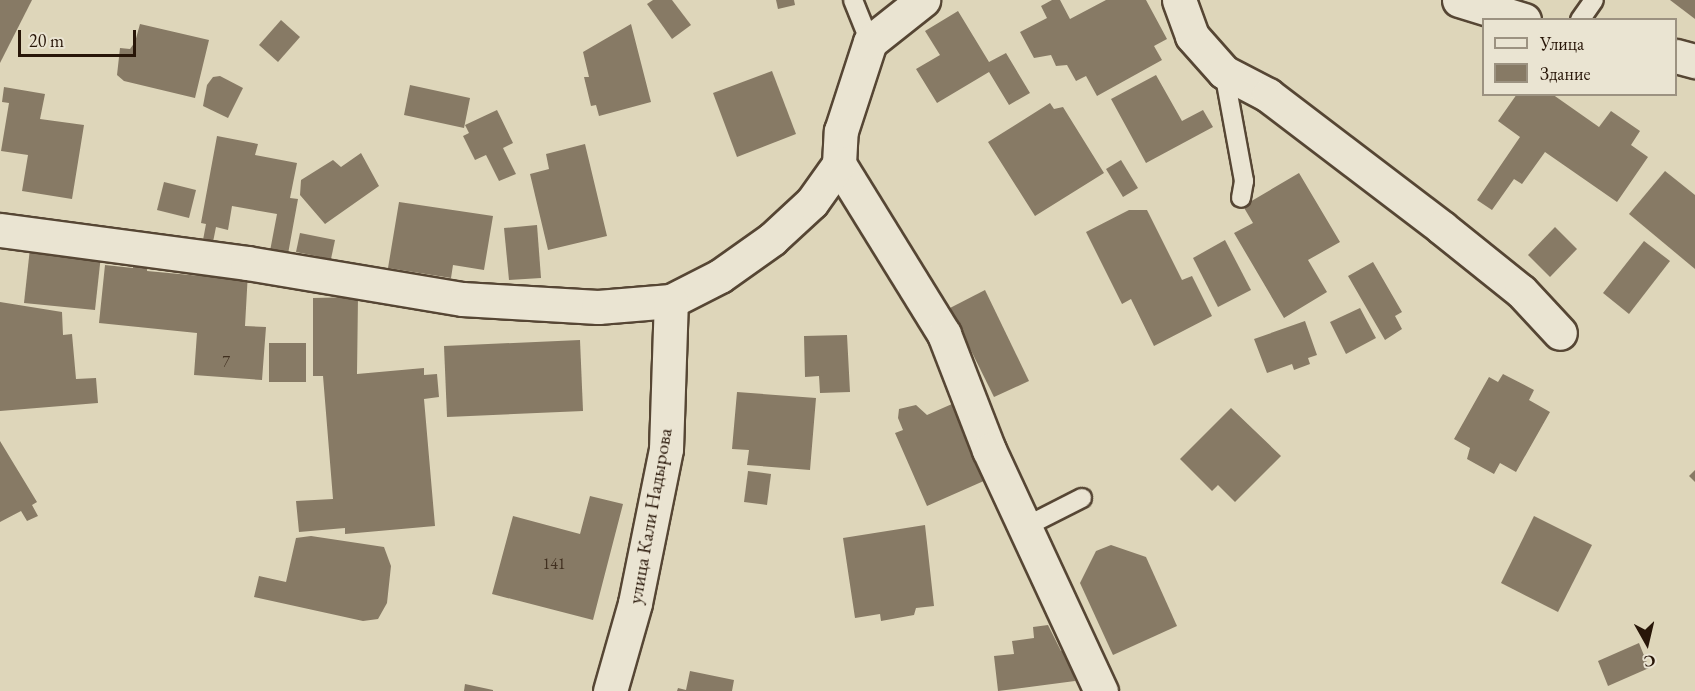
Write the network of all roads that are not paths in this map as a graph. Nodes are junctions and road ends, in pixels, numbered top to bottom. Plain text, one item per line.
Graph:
1 (853, 0) edge
2 (923, 0) edge
3 (1179, 0) edge
4 (1458, 0) edge
5 (1594, 0) edge
6 (1517, 18) edge
7 (1581, 18) edge
8 (870, 42) junction
9 (1677, 56) edge
10 (1695, 61) edge
11 (1224, 72) junction
12 (840, 164) junction
13 (1241, 198) dead end
14 (0, 230) edge
15 (671, 301) junction
16 (1560, 333) dead end
17 (1082, 498) dead end
18 (1025, 527) junction
19 (609, 691) edge
20 (1101, 691) edge

1 - 8 lane
2 - 8 street
3 - 11 street
4 - 6 street
5 - 7 lane
8 - 12 street
9 - 10 street
11 - 13 lane
11 - 16 street
12 - 15 street
12 - 18 street
14 - 15 street
15 - 19 street, улица Кали Надырова
17 - 18 lane
18 - 20 street

